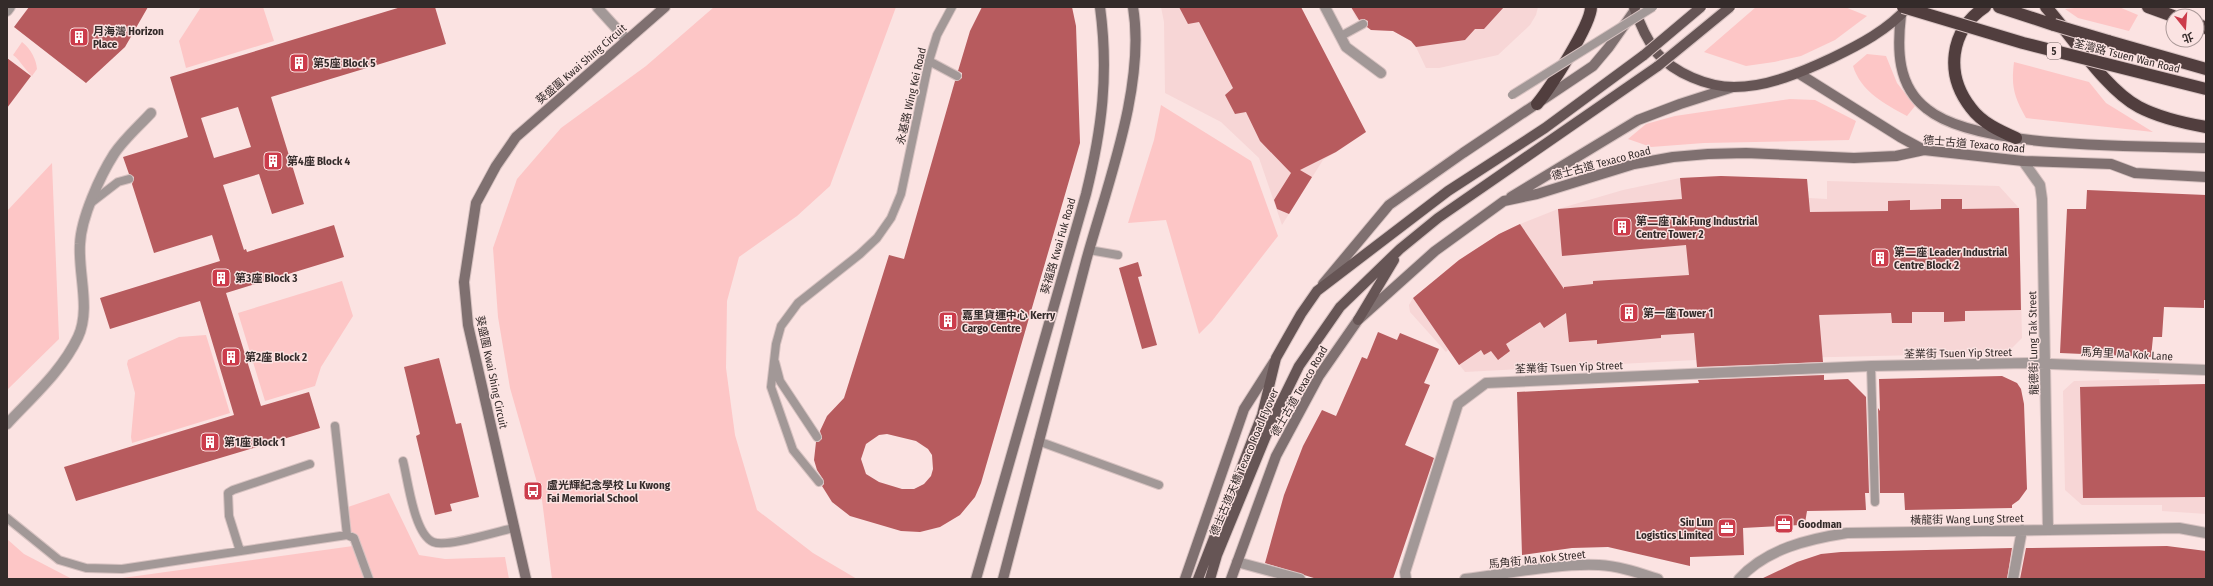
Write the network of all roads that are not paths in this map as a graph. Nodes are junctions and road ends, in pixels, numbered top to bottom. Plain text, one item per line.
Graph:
1 (10, 7) edge
2 (597, 7) edge
3 (665, 7) edge
4 (952, 7) edge
5 (1100, 7) edge
6 (1133, 7) edge
7 (1325, 7) edge
8 (1591, 7) edge
9 (1653, 7) edge
10 (1701, 7) edge
11 (1730, 7) edge
12 (1985, 7) edge
13 (1999, 7) edge
14 (2046, 7) edge
15 (2148, 7) edge
16 (1634, 8) edge
17 (1904, 10) edge
18 (7, 11) edge
19 (2165, 13) edge
20 (1363, 24) dead end
21 (1341, 36) junction
22 (627, 40) junction
23 (929, 61) junction
24 (2206, 69) edge
25 (1381, 73) dead end
26 (1798, 73) junction
27 (957, 76) dead end
28 (1733, 87) junction
29 (2206, 89) edge
30 (1512, 95) dead end
31 (1537, 104) junction
32 (151, 113) dead end
33 (2206, 127) edge
34 (2016, 138) junction
35 (2206, 148) edge
36 (1924, 150) junction
37 (2023, 161) junction
38 (2206, 177) edge
39 (129, 179) dead end
40 (92, 202) junction
41 (1504, 202) junction
42 (1400, 249) junction
43 (1089, 250) junction
44 (1118, 255) dead end
45 (1317, 291) junction
46 (1358, 320) junction
47 (1276, 358) junction
48 (774, 361) junction
49 (2046, 363) junction
50 (1871, 366) junction
51 (2206, 370) edge
52 (7, 424) edge
53 (335, 426) dead end
54 (817, 437) dead end
55 (1038, 441) junction
56 (403, 461) dead end
57 (310, 464) dead end
58 (819, 482) dead end
59 (1159, 485) dead end
60 (1875, 502) dead end
61 (7, 518) edge
62 (514, 528) junction
63 (2022, 530) junction
64 (2048, 530) junction
65 (2206, 533) edge
66 (346, 535) junction
67 (240, 551) junction
68 (1237, 562) junction
69 (369, 579) edge
70 (526, 579) edge
71 (976, 579) edge
72 (1003, 579) edge
73 (1186, 579) edge
74 (1198, 579) edge
75 (1210, 579) edge
76 (1232, 579) edge
77 (1300, 579) edge
78 (1406, 579) edge
79 (1465, 579) edge
80 (1658, 579) edge
81 (1739, 579) edge
82 (2012, 579) edge

1 - 18 street
2 - 22 street
3 - 22 main road, 葵盛圍 Kwai Shing Circuit
4 - 23 lane, 永基路 Wing Kei Road
5 - 71 main road, 葵福路 Kwai Fuk Road
6 - 43 main road
7 - 21 street
8 - 31 highway
9 - 30 lane, bridge
10 - 45 main road, bridge
11 - 42 main road, bridge
12 - 34 highway
13 - 24 highway, 荃灣路 Tsuen Wan Road / 5, bridge
14 - 33 highway
15 - 19 highway
16 - 28 main road
16 - 31 main road
17 - 26 main road
17 - 29 highway, 荃灣路 Tsuen Wan Road / 5, bridge
17 - 34 main road, 德士古道 Texaco Road
20 - 21 lane
21 - 25 street
22 - 62 main road, 葵盛圍 Kwai Shing Circuit
23 - 27 lane
23 - 48 lane, 永基路 Wing Kei Road
26 - 28 main road
26 - 36 main road
28 - 41 main road
31 - 45 main road
32 - 40 street
34 - 35 main road, 德士古道 Texaco Road
36 - 37 main road, 德士古道 Texaco Road
36 - 41 main road, 德士古道 Texaco Road
37 - 38 main road, 德士古道 Texaco Road
37 - 49 street, 龍德街 Lung Tak Street
39 - 40 lane
40 - 52 street
41 - 46 main road, 德士古道 Texaco Road
42 - 46 main road
42 - 75 main road, 德士古道天橋 Texaco Road Flyover
43 - 44 lane
43 - 55 main road
45 - 47 main road
46 - 68 main road, 德士古道 Texaco Road
47 - 73 main road
47 - 74 main road, 德士古道天橋 Texaco Road Flyover
48 - 54 lane
48 - 58 lane, 永基路 Wing Kei Road
49 - 50 street, 荃業街 Tsuen Yip Street
49 - 51 street, 馬角里 Ma Kok Lane
49 - 64 street, 龍德街 Lung Tak Street
50 - 60 lane
50 - 78 street, 荃業街 Tsuen Yip Street
53 - 66 lane
55 - 59 lane
55 - 72 main road
56 - 62 lane
57 - 67 lane
61 - 67 lane
62 - 70 main road, 葵盛圍 Kwai Shing Circuit
63 - 64 street, 橫龍街 Wang Lung Street
63 - 81 street, 橫龍街 Wang Lung Street
63 - 82 street
64 - 65 street, 橫龍街 Wang Lung Street
66 - 67 lane
66 - 69 lane
68 - 76 main road, 德士古道 Texaco Road
68 - 77 street
79 - 80 street, 馬角街 Ma Kok Street

